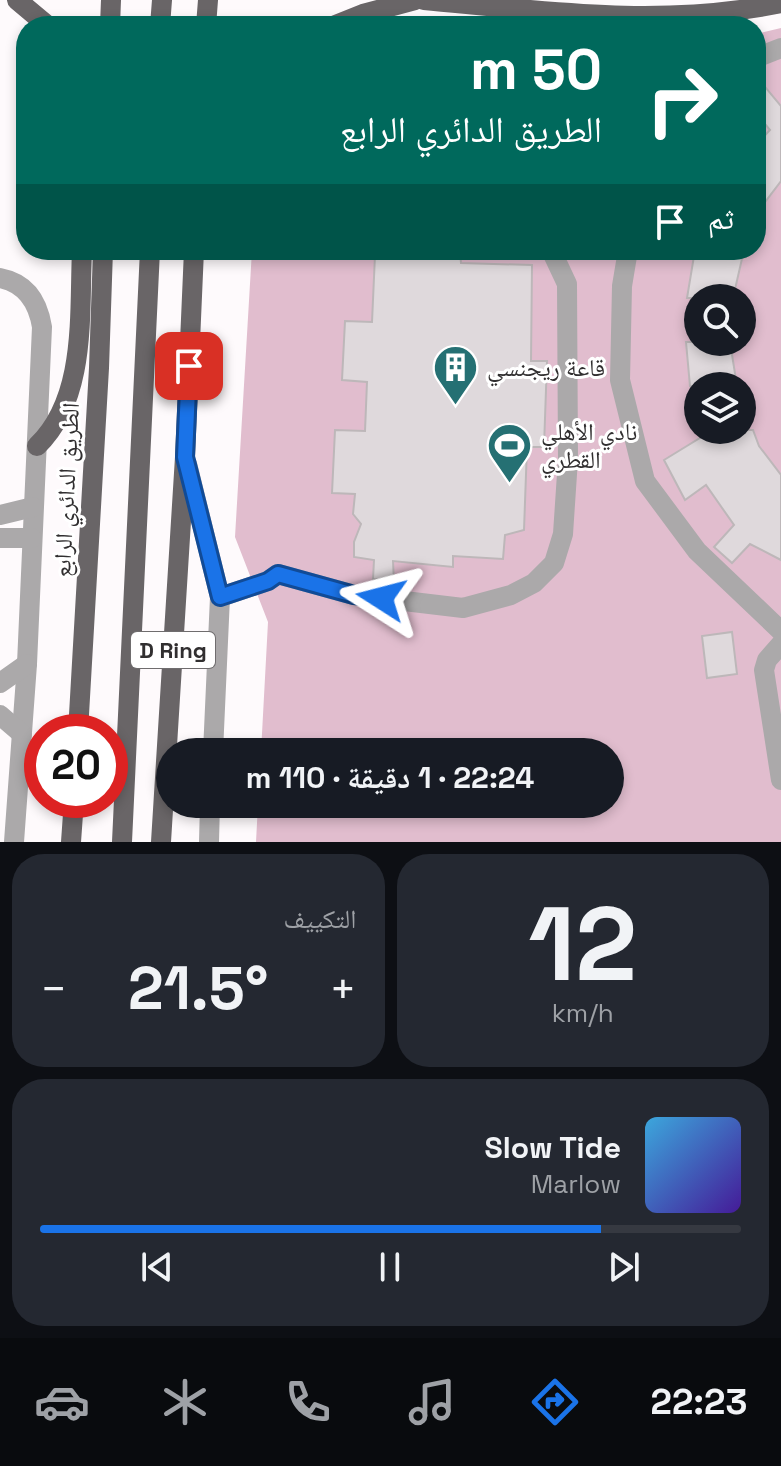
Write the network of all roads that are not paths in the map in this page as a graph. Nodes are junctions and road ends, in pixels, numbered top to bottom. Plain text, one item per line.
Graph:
1 (17, 0) edge
2 (415, 0) edge
3 (424, 0) edge
4 (781, 3) edge
5 (752, 9) junction
6 (36, 16) edge
7 (359, 16) edge
8 (568, 16) edge
9 (682, 16) edge
10 (733, 16) edge
11 (81, 260) edge
12 (103, 260) edge
13 (150, 260) edge
14 (194, 260) edge
15 (556, 260) edge
16 (626, 260) edge
17 (0, 264) edge
18 (0, 278) edge
19 (24, 288) junction
20 (37, 446) junction
21 (185, 457) junction
22 (33, 507) junction
23 (0, 515) edge
24 (0, 538) edge
25 (32, 538) junction
26 (220, 597) junction
27 (781, 631) edge
28 (781, 644) edge
29 (27, 664) junction
30 (0, 683) edge
31 (79, 714) edge
32 (0, 715) edge
33 (22, 734) junction
34 (214, 738) edge
35 (781, 780) edge
36 (73, 818) edge
37 (210, 818) edge
38 (14, 842) edge
39 (71, 842) edge
40 (122, 842) edge
41 (161, 842) edge
42 (209, 842) edge

1 - 6 main road
2 - 7 main road
3 - 8 main road
4 - 5 main road
5 - 9 main road
5 - 10 street
11 - 20 main road
12 - 31 main road, الطريق الدائري الرابع
13 - 40 main road
14 - 21 main road, D Ring
15 - 26 street
16 - 27 street
17 - 19 street, الطريق الدائري الرابع
18 - 19 street
19 - 20 street, الطريق الدائري الرابع
20 - 22 street, الطريق الدائري الرابع
21 - 26 street
21 - 41 main road, D Ring
22 - 23 street
22 - 25 street, الطريق الدائري الرابع
24 - 25 street
25 - 29 street, الطريق الدائري الرابع
26 - 34 street
28 - 35 street
29 - 30 street
29 - 33 street, الطريق الدائري الرابع
32 - 33 street
33 - 38 street, الطريق الدائري الرابع
36 - 39 main road
37 - 42 street

